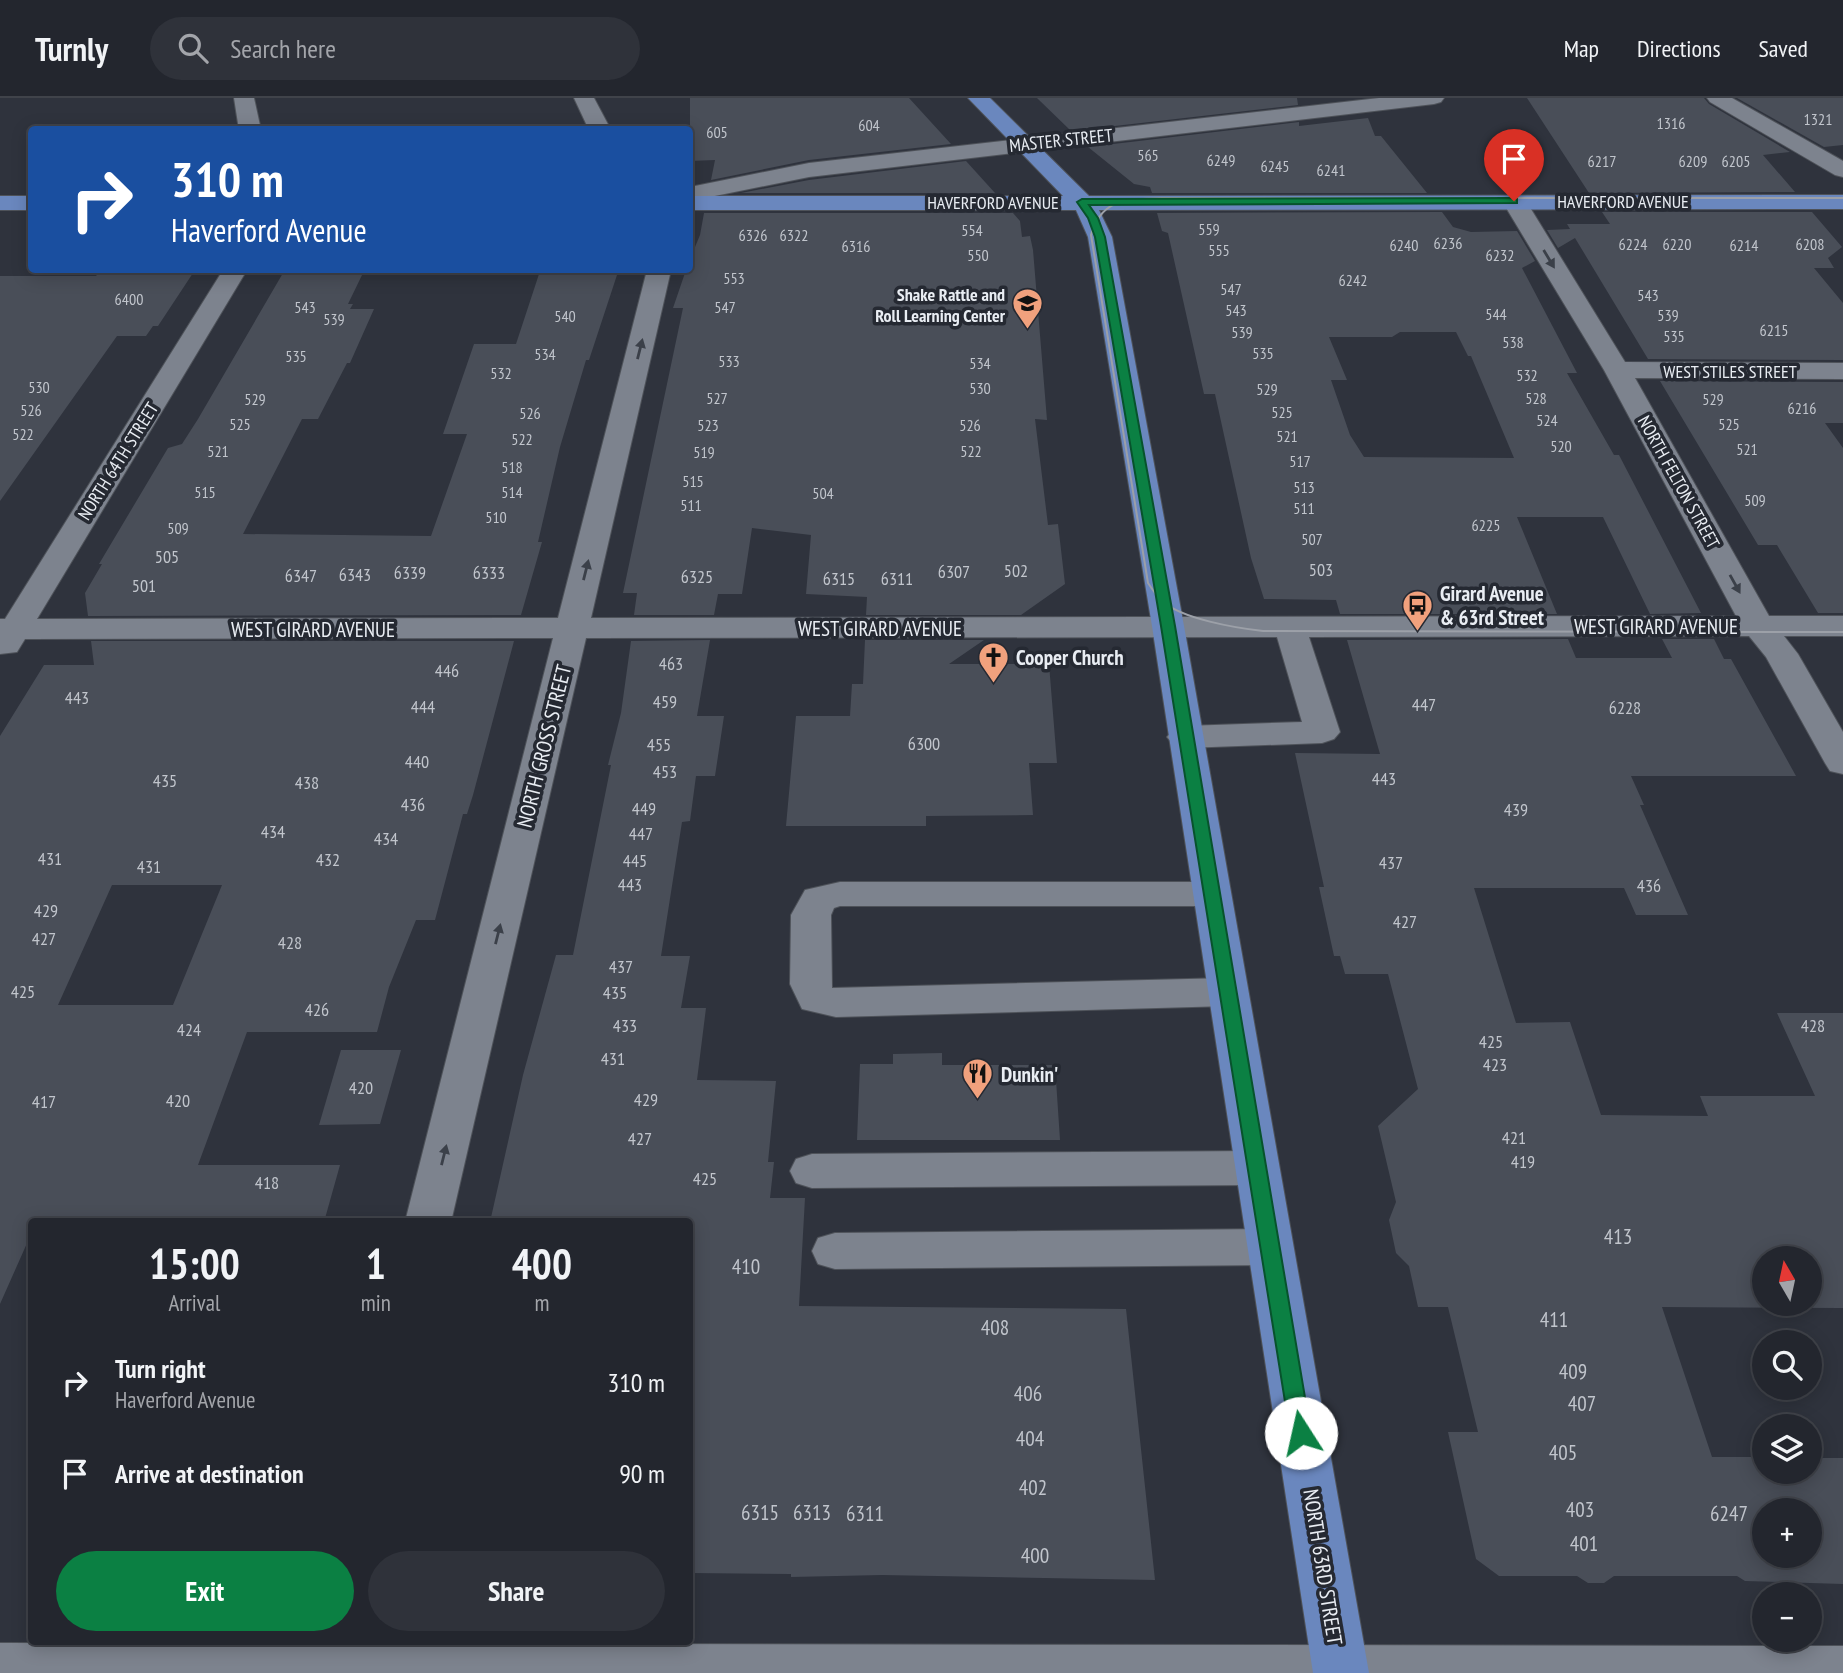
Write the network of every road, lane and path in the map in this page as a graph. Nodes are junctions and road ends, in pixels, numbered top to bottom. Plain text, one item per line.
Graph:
1 (244, 98) edge
2 (584, 98) edge
3 (978, 98) edge
4 (1293, 98) edge
5 (1434, 98) edge
6 (1717, 98) edge
7 (1311, 112) junction
8 (249, 126) edge
9 (598, 126) edge
10 (1022, 145) junction
11 (1843, 170) edge
12 (693, 193) edge
13 (1514, 201) junction
14 (1082, 202) junction
15 (1843, 202) edge
16 (0, 203) edge
17 (28, 203) edge
18 (693, 203) edge
19 (233, 273) edge
20 (658, 273) edge
21 (1617, 370) junction
22 (1843, 371) edge
23 (1168, 626) junction
24 (1758, 626) junction
25 (1843, 626) edge
26 (1290, 627) junction
27 (572, 629) junction
28 (5, 637) edge
29 (1185, 737) junction
30 (1843, 763) edge
31 (1211, 894) junction
32 (1227, 992) junction
33 (1257, 1168) junction
34 (812, 1171) dead end
35 (429, 1218) edge
36 (1270, 1247) junction
37 (835, 1251) dead end
38 (321, 1661) edge
39 (0, 1669) edge
40 (1843, 1672) edge
41 (1341, 1673) edge

1 - 8 street
2 - 9 street
3 - 10 main road, NORTH 63RD STREET
4 - 7 street
5 - 7 street, MASTER STREET
6 - 11 street
7 - 10 street, MASTER STREET
10 - 12 street, MASTER STREET
10 - 14 main road, NORTH 63RD STREET
13 - 14 main road, HAVERFORD AVENUE
13 - 15 main road, HAVERFORD AVENUE
13 -> 21 street, NORTH FELTON STREET
14 - 18 main road, HAVERFORD AVENUE
14 - 23 main road, NORTH 63RD STREET
16 - 17 main road
19 - 28 street, NORTH 64TH STREET
27 -> 20 street, NORTH GROSS STREET
21 - 22 street, WEST STILES STREET
21 -> 24 street, NORTH FELTON STREET
23 - 26 street, WEST GIRARD AVENUE
23 - 27 street, WEST GIRARD AVENUE
23 - 29 main road, NORTH 63RD STREET
24 - 25 street, WEST GIRARD AVENUE
24 - 26 street, WEST GIRARD AVENUE
24 - 30 street, NORTH FELTON STREET
26 - 29 street
27 - 28 street, WEST GIRARD AVENUE
35 -> 27 street, NORTH GROSS STREET
29 - 31 main road, NORTH 63RD STREET
31 - 32 main road, NORTH 63RD STREET
31 - 32 street
32 - 33 main road, NORTH 63RD STREET
33 - 34 street
33 - 36 main road, NORTH 63RD STREET
36 - 37 street
36 - 41 main road, NORTH 63RD STREET
38 - 39 street
38 - 41 street
40 - 41 street

